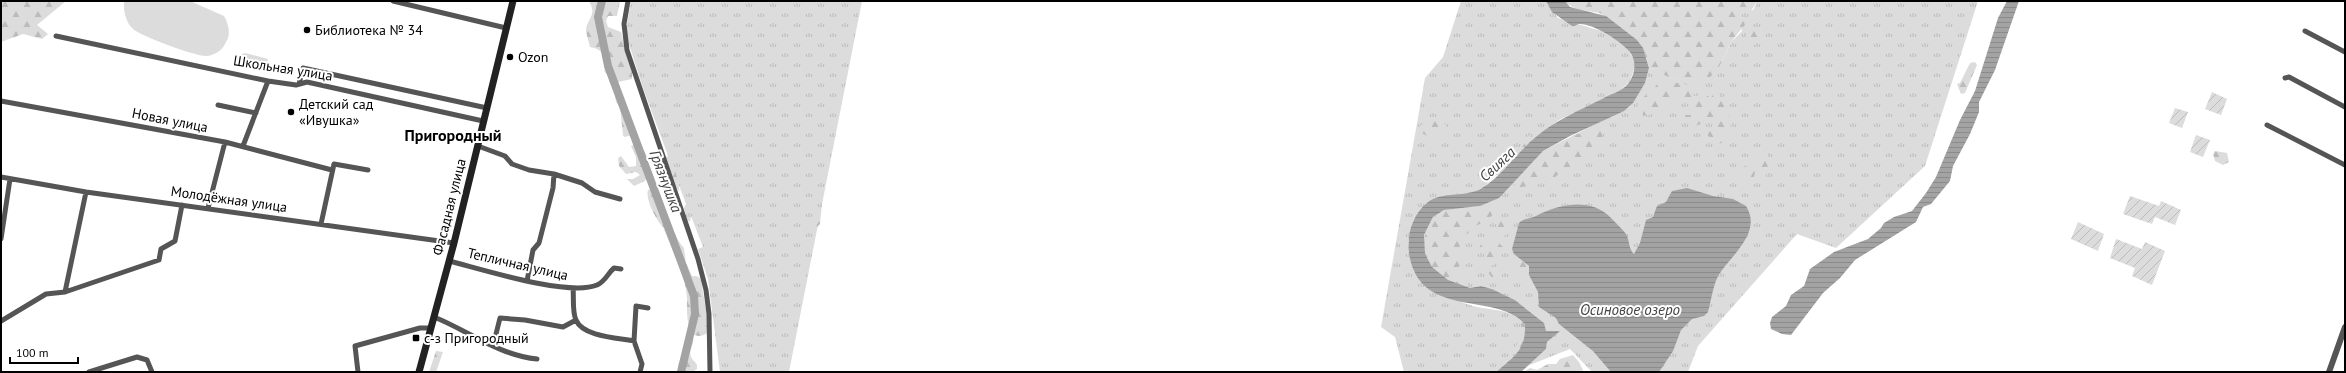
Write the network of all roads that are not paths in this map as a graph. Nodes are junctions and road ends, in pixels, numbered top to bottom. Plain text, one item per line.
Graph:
1 (393, 1) edge
2 (513, 1) edge
3 (628, 1) edge
4 (506, 28) junction
5 (2305, 31) dead end
6 (56, 36) dead end
7 (2345, 52) edge
8 (2285, 78) dead end
9 (268, 81) junction
10 (299, 84) junction
11 (1, 101) edge
12 (218, 105) dead end
13 (2345, 107) edge
14 (486, 108) junction
15 (256, 112) junction
16 (483, 120) junction
17 (2267, 125) dead end
18 (225, 142) junction
19 (244, 146) junction
20 (478, 146) junction
21 (2345, 165) edge
22 (332, 170) junction
23 (368, 170) dead end
24 (554, 174) junction
25 (1, 177) edge
26 (10, 179) junction
27 (86, 192) junction
28 (620, 199) dead end
29 (182, 205) junction
30 (208, 208) junction
31 (321, 224) junction
32 (1, 239) edge
33 (454, 244) junction
34 (449, 261) junction
35 (622, 269) dead end
36 (527, 281) junction
37 (573, 288) junction
38 (66, 292) junction
39 (648, 308) dead end
40 (434, 317) junction
41 (576, 320) junction
42 (1, 321) edge
43 (2345, 327) edge
44 (431, 328) junction
45 (634, 341) junction
46 (493, 346) junction
47 (537, 359) dead end
48 (89, 372) edge
49 (152, 372) edge
50 (358, 372) edge
51 (419, 372) edge
52 (640, 372) edge
53 (710, 372) edge
54 (2329, 372) edge

1 - 4 street
2 - 4 main road, Фасадная улица
3 - 53 street
4 - 14 main road, Фасадная улица
5 - 7 street
6 - 9 street, Школьная улица
8 - 13 street
9 - 10 street, Школьная улица
9 - 15 street
10 - 14 street
10 - 16 street, Школьная улица
11 - 18 street, Новая улица
12 - 15 street
14 - 16 main road, Фасадная улица
15 - 19 street
16 - 20 main road, Фасадная улица
17 - 21 street
18 - 19 street, Новая улица
18 - 30 street
19 - 22 street, Новая улица
20 - 24 street
20 - 33 main road, Фасадная улица
22 - 23 street
22 - 31 street
24 - 28 street
24 - 36 street
25 - 26 street, Молодёжная улица
26 - 27 street, Молодёжная улица
26 - 32 street
27 - 29 street, Молодёжная улица
27 - 38 street
29 - 30 street, Молодёжная улица
29 - 38 street
30 - 31 street, Молодёжная улица
31 - 33 street, Молодёжная улица
33 - 34 main road, Фасадная улица
34 - 36 street, Тепличная улица
34 - 40 main road, Фасадная улица
35 - 37 street, Тепличная улица
36 - 37 street, Тепличная улица
37 - 41 street
38 - 42 street
39 - 45 street
40 - 44 main road, Фасадная улица
40 - 46 street
41 - 45 street
41 - 46 street
43 - 54 street
44 - 50 street
44 - 51 main road, Фасадная улица
45 - 52 street
46 - 47 street
48 - 49 street

